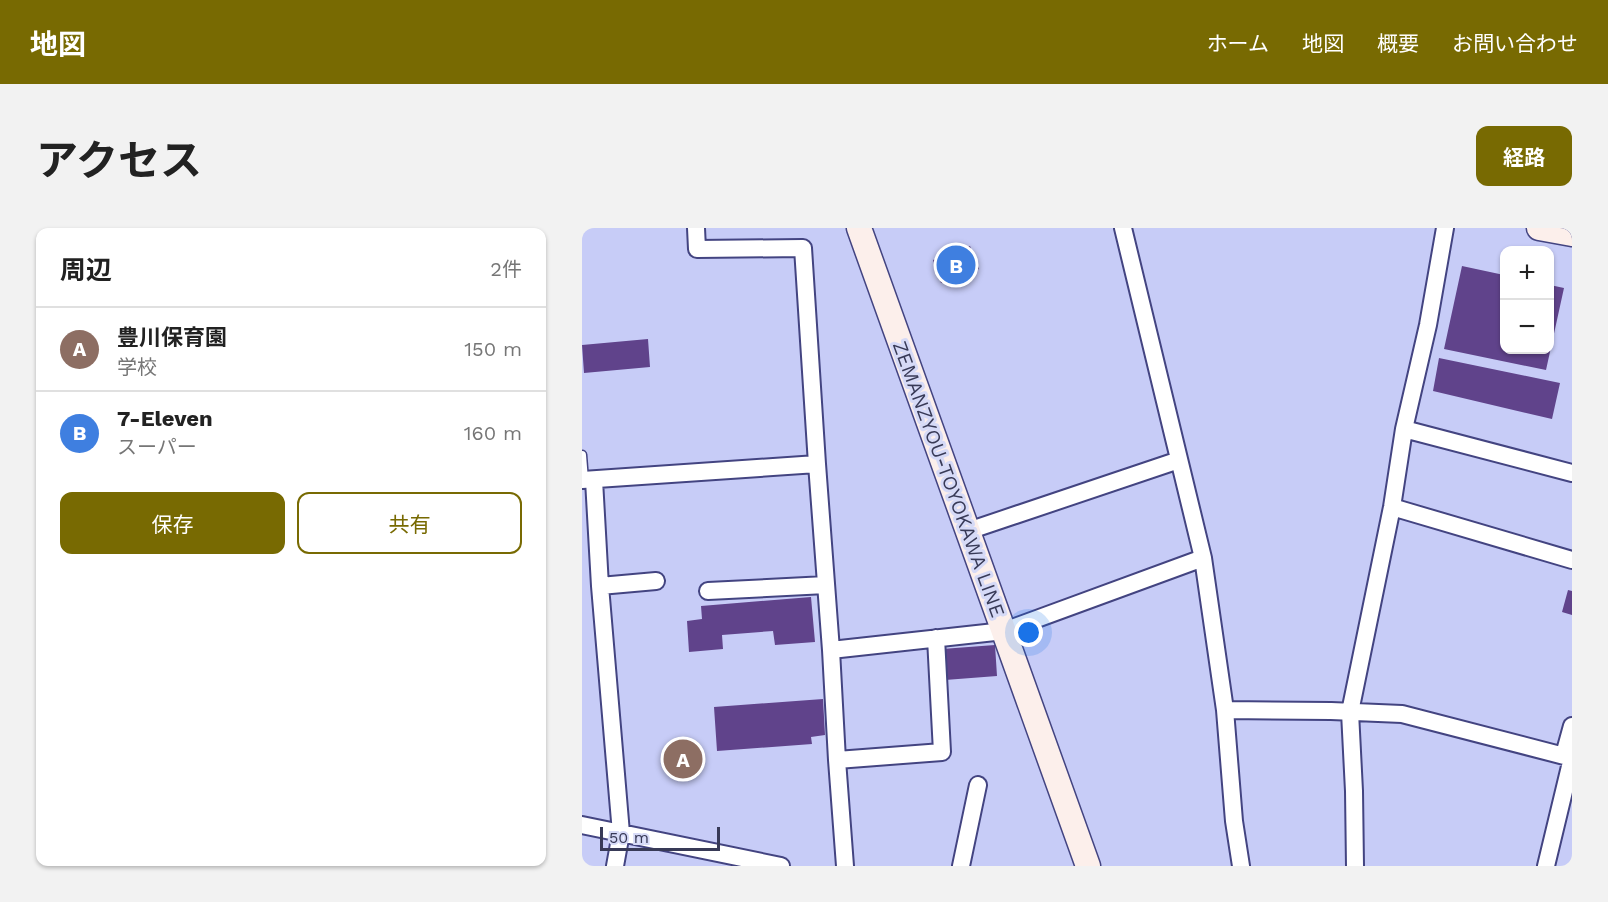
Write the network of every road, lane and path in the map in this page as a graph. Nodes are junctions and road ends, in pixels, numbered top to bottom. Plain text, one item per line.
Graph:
1 (696, 228) edge
2 (858, 228) edge
3 (1123, 228) edge
4 (1445, 228) edge
5 (1539, 228) edge
6 (1572, 234) edge
7 (1404, 429) junction
8 (582, 455) edge
9 (1179, 460) junction
10 (817, 464) junction
11 (1572, 473) edge
12 (587, 480) edge
13 (1392, 507) junction
14 (968, 531) junction
15 (1203, 558) junction
16 (1572, 560) edge
17 (656, 580) dead end
18 (826, 585) junction
19 (600, 586) junction
20 (708, 591) dead end
21 (1004, 631) junction
22 (936, 638) junction
23 (831, 650) junction
24 (1225, 710) junction
25 (1350, 712) junction
26 (1572, 726) edge
27 (1569, 757) edge
28 (837, 760) junction
29 (978, 785) dead end
30 (582, 825) edge
31 (621, 832) junction
32 (761, 864) edge
33 (615, 866) edge
34 (781, 866) edge
35 (845, 866) edge
36 (961, 866) edge
37 (1088, 866) edge
38 (1241, 866) edge
39 (1355, 866) edge
40 (1546, 866) edge

1 - 10 street
2 - 14 main road, ZEMANZYOU-TOYOKAWA LINE
3 - 9 street
4 - 7 street
5 - 6 main road
7 - 11 street
7 - 13 street
8 - 12 lane
9 - 14 street
9 - 15 street
10 - 12 street
10 - 18 street
12 - 19 street
13 - 16 street
13 - 25 street
14 - 21 main road, ZEMANZYOU-TOYOKAWA LINE
15 - 21 street
15 - 24 street
17 - 19 street
18 - 20 street
18 - 23 street
19 - 31 street
21 - 22 street
21 - 37 main road, ZEMANZYOU-TOYOKAWA LINE
22 - 23 street
22 - 28 street
23 - 28 street
24 - 25 street
24 - 38 street
25 - 27 street
25 - 39 street
26 - 27 street
27 - 40 street
28 - 35 street
29 - 36 street
30 - 31 street
31 - 32 street
31 - 33 street
32 - 34 street

